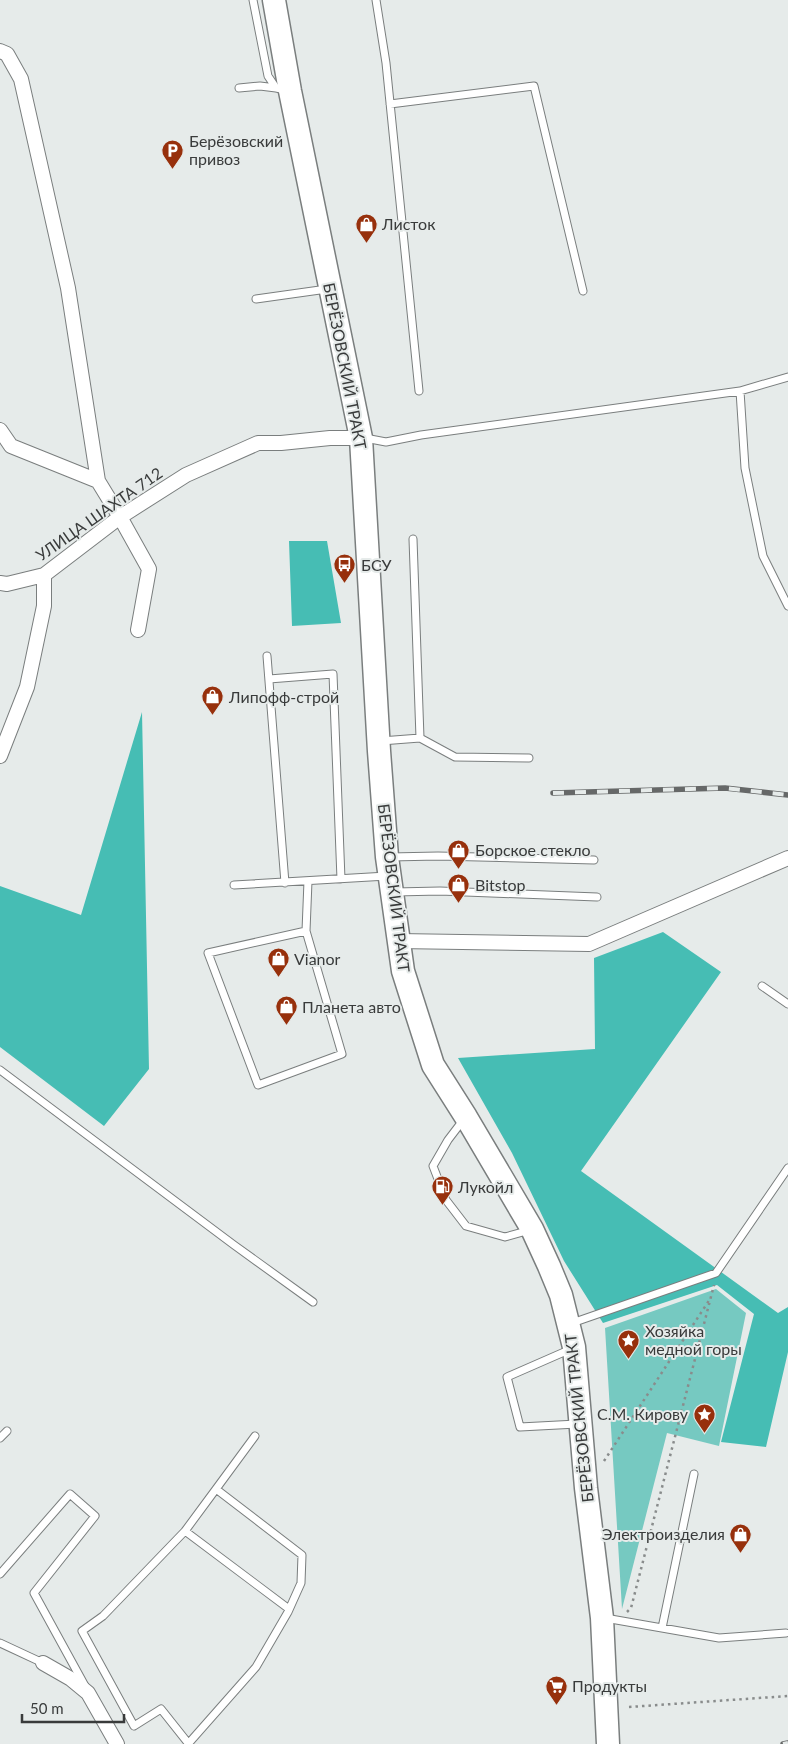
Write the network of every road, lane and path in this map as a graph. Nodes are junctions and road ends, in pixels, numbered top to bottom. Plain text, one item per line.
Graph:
1 (253, 0) edge
2 (274, 0) edge
3 (376, 0) edge
4 (2, 55) edge
5 (239, 88) dead end
6 (283, 89) junction
7 (390, 104) junction
8 (330, 289) junction
9 (583, 291) dead end
10 (256, 299) dead end
11 (788, 377) edge
12 (419, 391) dead end
13 (740, 391) junction
14 (0, 430) edge
15 (361, 438) junction
16 (98, 481) junction
17 (120, 517) junction
18 (413, 539) dead end
19 (44, 575) junction
20 (0, 583) edge
21 (788, 606) edge
22 (138, 630) dead end
23 (268, 656) dead end
24 (269, 679) junction
25 (420, 738) junction
26 (378, 741) junction
27 (0, 756) edge
28 (529, 758) dead end
29 (788, 858) edge
30 (594, 860) dead end
31 (389, 875) junction
32 (341, 879) junction
33 (308, 881) junction
34 (285, 882) junction
35 (234, 885) dead end
36 (596, 897) dead end
37 (306, 931) junction
38 (398, 941) junction
39 (762, 986) dead end
40 (788, 1004) edge
41 (0, 1070) edge
42 (466, 1117) junction
43 (788, 1168) edge
44 (532, 1229) junction
45 (716, 1273) junction
46 (712, 1296) junction
47 (314, 1302) dead end
48 (568, 1324) junction
49 (574, 1347) junction
50 (581, 1424) junction
51 (7, 1431) dead end
52 (254, 1436) dead end
53 (0, 1438) edge
54 (604, 1461) dead end
55 (694, 1474) dead end
56 (216, 1489) junction
57 (185, 1531) junction
58 (0, 1574) edge
59 (289, 1609) junction
60 (610, 1619) junction
61 (662, 1628) junction
62 (786, 1633) dead end
63 (0, 1643) edge
64 (43, 1663) joint
65 (88, 1693) junction
66 (788, 1696) edge
67 (629, 1707) dead end
68 (117, 1744) edge
69 (188, 1744) edge
70 (608, 1744) edge

1 - 6 lane
2 - 6 main road, БЕРЁЗОВСКИЙ ТРАКТ
3 - 7 lane
4 - 16 street
5 - 6 lane
6 - 8 main road, БЕРЁЗОВСКИЙ ТРАКТ
7 - 9 lane
7 - 12 lane
8 - 10 lane
8 - 15 main road, БЕРЁЗОВСКИЙ ТРАКТ
11 - 13 lane
13 - 15 lane
13 - 21 lane
14 - 16 street
15 - 17 street, УЛИЦА ШАХТА 712
15 - 26 main road, БЕРЁЗОВСКИЙ ТРАКТ
16 - 17 street
17 - 19 street, УЛИЦА ШАХТА 712
17 - 22 street
18 - 25 lane
19 - 20 street, УЛИЦА ШАХТА 712
19 - 27 street
23 - 24 lane
24 - 32 lane
24 - 34 lane
25 - 26 lane
25 - 28 lane
26 - 31 main road, БЕРЁЗОВСКИЙ ТРАКТ
29 - 38 street
30 - 31 lane
31 - 32 lane
31 - 36 lane
31 - 38 main road, БЕРЁЗОВСКИЙ ТРАКТ
32 - 33 lane
33 - 34 lane
33 - 37 lane
34 - 35 lane
37 - 37 lane
38 - 42 main road, БЕРЁЗОВСКИЙ ТРАКТ
39 - 40 lane
41 - 47 lane
42 - 44 main road, БЕРЁЗОВСКИЙ ТРАКТ
42 - 44 lane
43 - 45 lane
44 - 48 main road, БЕРЁЗОВСКИЙ ТРАКТ
45 - 46 path
45 - 48 lane
46 - 54 path
46 - 60 path
48 - 49 main road, БЕРЁЗОВСКИЙ ТРАКТ
49 - 50 main road, БЕРЁЗОВСКИЙ ТРАКТ
49 - 50 lane
50 - 60 main road, БЕРЁЗОВСКИЙ ТРАКТ
51 - 53 lane
52 - 56 lane
55 - 61 lane
56 - 57 lane
56 - 59 lane
57 - 59 lane
57 - 69 lane
58 - 65 lane
59 - 69 lane
60 - 61 lane
60 - 70 main road, БЕРЁЗОВСКИЙ ТРАКТ
61 - 62 lane
63 - 64 lane
64 - 65 street
65 - 68 street
66 - 67 path

